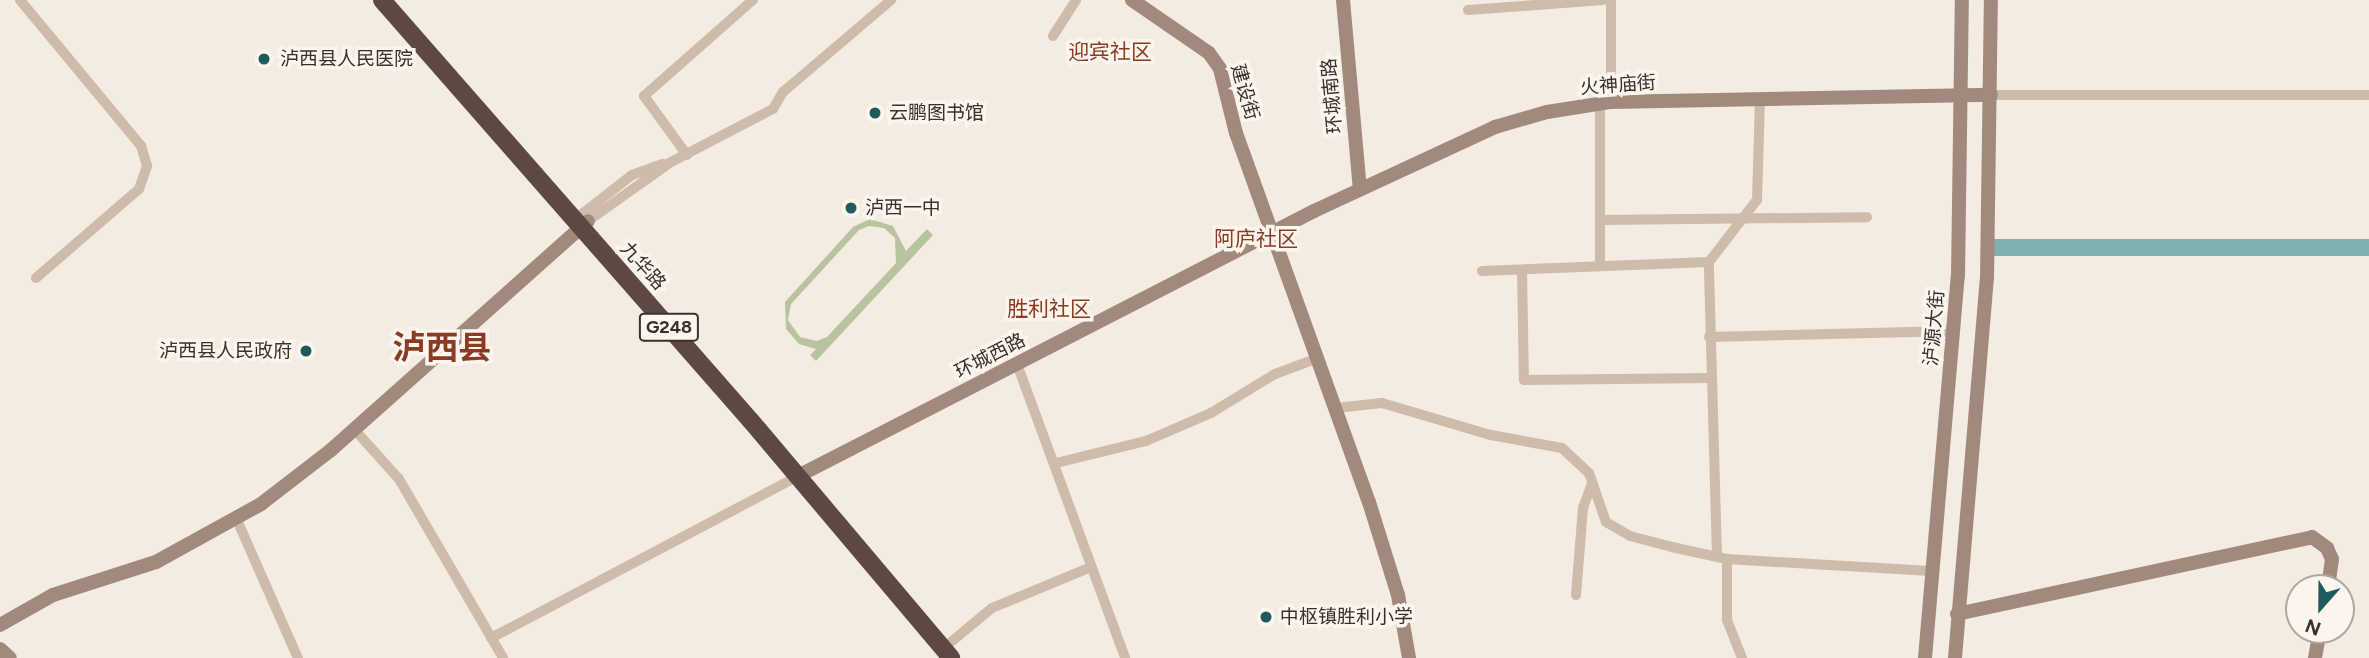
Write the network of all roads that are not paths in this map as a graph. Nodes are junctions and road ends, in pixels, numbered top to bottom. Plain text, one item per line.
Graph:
1 (20, 0) edge
2 (382, 0) edge
3 (396, 0) edge
4 (753, 0) edge
5 (890, 0) edge
6 (1076, 0) edge
7 (1132, 0) edge
8 (1343, 0) edge
9 (1603, 0) edge
10 (1611, 0) edge
11 (1962, 0) edge
12 (1991, 0) edge
13 (1468, 10) dead end
14 (1054, 36) dead end
15 (1962, 95) junction
16 (1991, 95) junction
17 (2369, 95) edge
18 (1760, 99) junction
19 (1606, 103) junction
20 (687, 155) junction
21 (1360, 190) junction
22 (1867, 217) dead end
23 (1600, 220) junction
24 (1740, 220) junction
25 (581, 221) junction
26 (1274, 232) junction
27 (1709, 262) junction
28 (1600, 264) junction
29 (1522, 270) junction
30 (1482, 271) dead end
31 (36, 278) dead end
32 (1954, 331) junction
33 (1709, 337) junction
34 (1318, 358) junction
35 (1017, 364) junction
36 (1710, 378) junction
37 (1336, 408) junction
38 (354, 429) junction
39 (1056, 463) junction
40 (803, 474) junction
41 (1592, 483) junction
42 (237, 520) junction
43 (1722, 558) junction
44 (1091, 567) junction
45 (1931, 571) junction
46 (2330, 574) edge
47 (1576, 595) dead end
48 (0, 613) edge
49 (1957, 614) junction
50 (0, 625) edge
51 (491, 638) junction
52 (0, 649) edge
53 (951, 650) edge
54 (10, 658) edge
55 (298, 658) edge
56 (503, 658) edge
57 (965, 658) edge
58 (1125, 658) edge
59 (1409, 658) edge
60 (1742, 658) edge
61 (1925, 658) edge
62 (1955, 658) edge

1 - 31 street
2 - 25 highway, 九华路 / G248
3 - 25 highway, 九华路 / G248
4 - 20 street
5 - 20 street
6 - 14 street
7 - 26 street, 建设街
8 - 21 street, 环城南路
9 - 13 street
10 - 19 street
11 - 15 street, 泸源大街
12 - 16 street
15 - 16 street, 火神庙街
15 - 18 street, 火神庙街
15 - 32 street, 泸源大街
16 - 17 street
16 - 49 street
18 - 19 street, 火神庙街
18 - 24 street
19 - 21 street, 火神庙街
19 - 23 street
20 - 25 street
21 - 26 street, 火神庙街
22 - 24 street
23 - 24 street
23 - 28 street
24 - 27 street
25 - 38 street
25 - 40 highway, 九华路 / G248
25 - 48 street
26 - 34 street, 建设街
26 - 35 street, 环城西路
27 - 28 street
27 - 33 street
28 - 29 street
29 - 30 street
29 - 36 street
32 - 33 street
32 - 45 street, 泸源大街
33 - 36 street
34 - 37 street, 建设街
34 - 39 street
35 - 39 street
35 - 40 street, 环城西路
36 - 43 street
37 - 41 street
37 - 59 street, 建设街
38 - 42 street
38 - 51 street
39 - 44 street
40 - 51 street
40 - 53 highway, 九华路 / G248
41 - 43 street
41 - 47 street
42 - 50 street
42 - 55 street
43 - 45 street
43 - 60 street
44 - 53 street
44 - 58 street
45 - 61 street, 泸源大街
46 - 49 street
49 - 62 street
51 - 56 street
52 - 54 street
53 - 57 highway, 九华路 / G248

